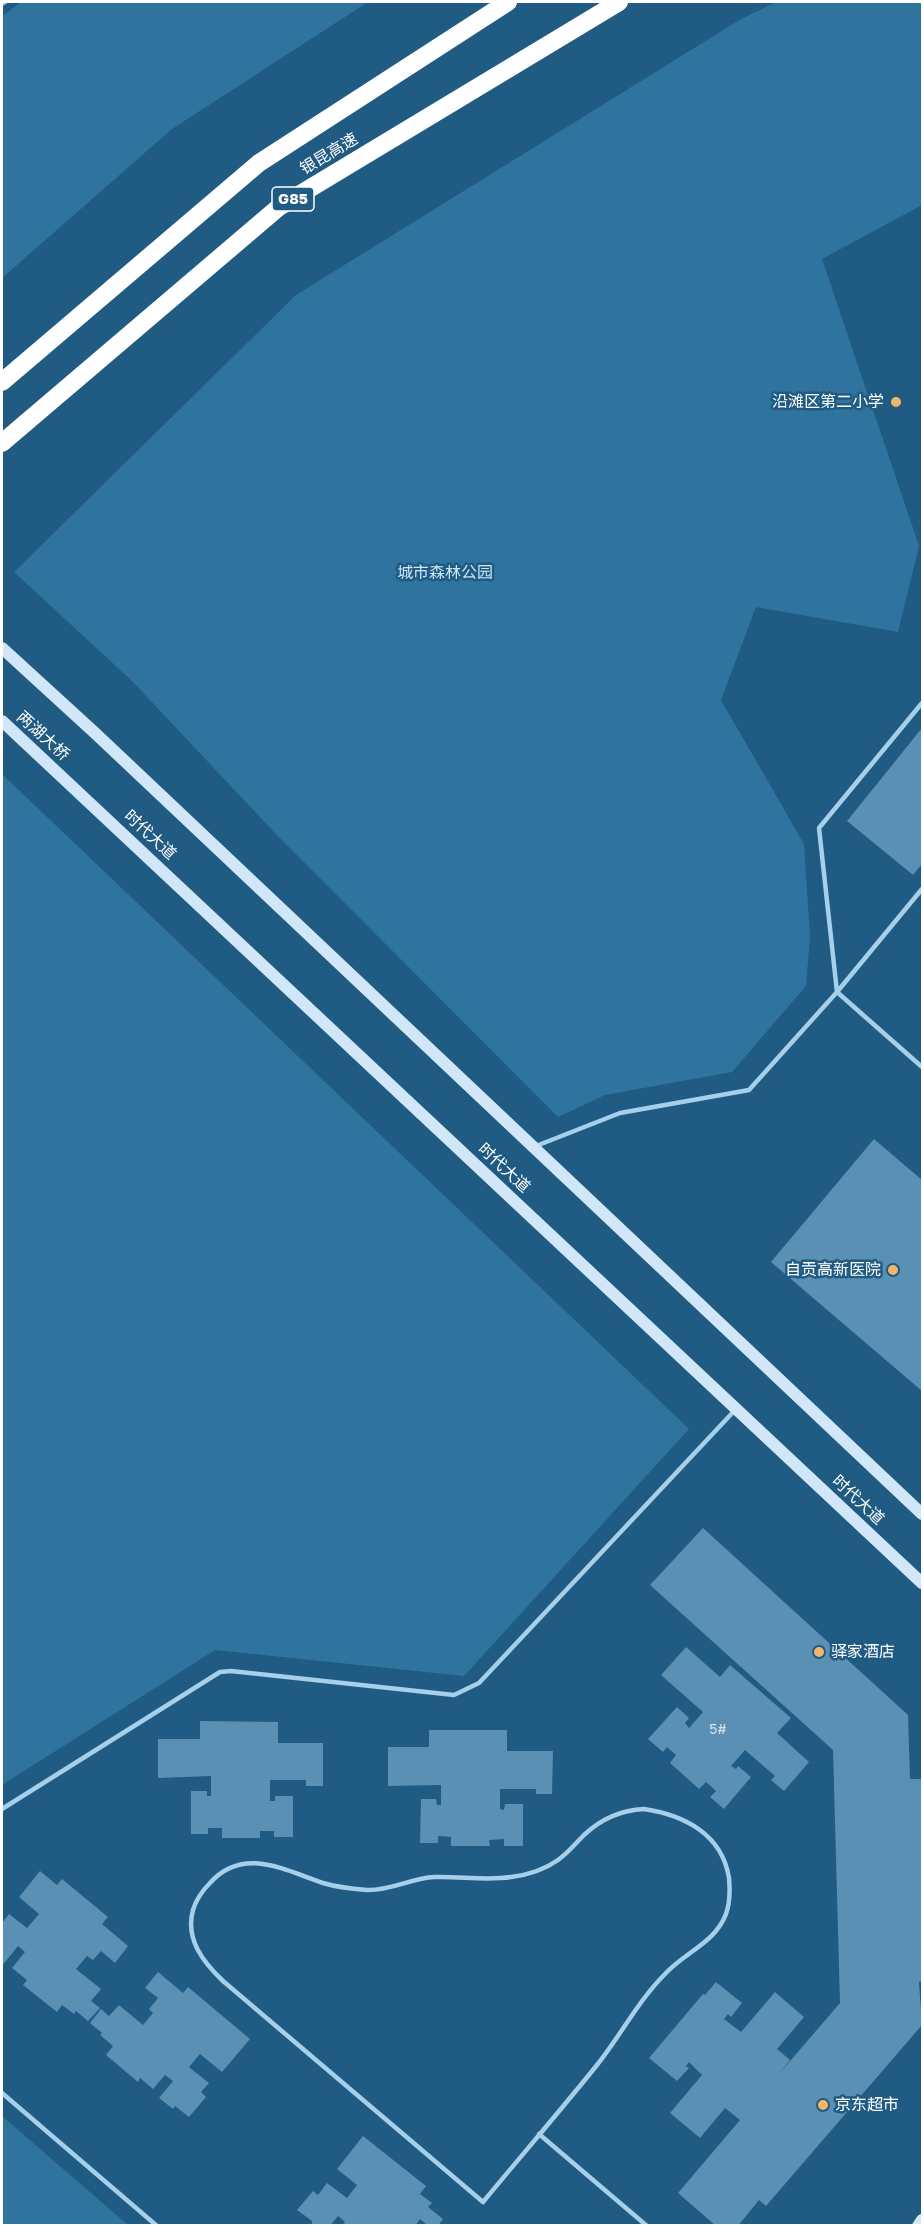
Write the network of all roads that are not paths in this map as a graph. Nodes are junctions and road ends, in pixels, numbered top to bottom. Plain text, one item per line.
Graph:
1 (508, 2) edge
2 (619, 2) edge
3 (2, 382) edge
4 (2, 443) edge
5 (2, 648) edge
6 (922, 703) edge
7 (2, 721) edge
8 (63, 776) joint
9 (922, 889) edge
10 (837, 992) junction
11 (922, 1067) edge
12 (533, 1147) junction
13 (736, 1409) junction
14 (922, 1514) edge
15 (922, 1583) edge
16 (2, 1809) edge
17 (2, 2093) edge
18 (539, 2134) junction
19 (922, 2220) edge
20 (157, 2226) edge
21 (647, 2226) edge
22 (918, 2226) edge

1 - 3 highway, 银昆高速
2 - 4 highway, 银昆高速 / G85
5 - 12 main road, 时代大道
6 - 10 lane
7 - 8 main road, 两湖大桥
8 - 13 main road, 时代大道
9 - 10 lane
10 - 11 lane
10 - 12 lane
12 - 14 main road, 时代大道
13 - 15 main road, 时代大道
13 - 16 lane
17 - 20 lane
18 - 18 lane
18 - 21 lane
19 - 22 main road

